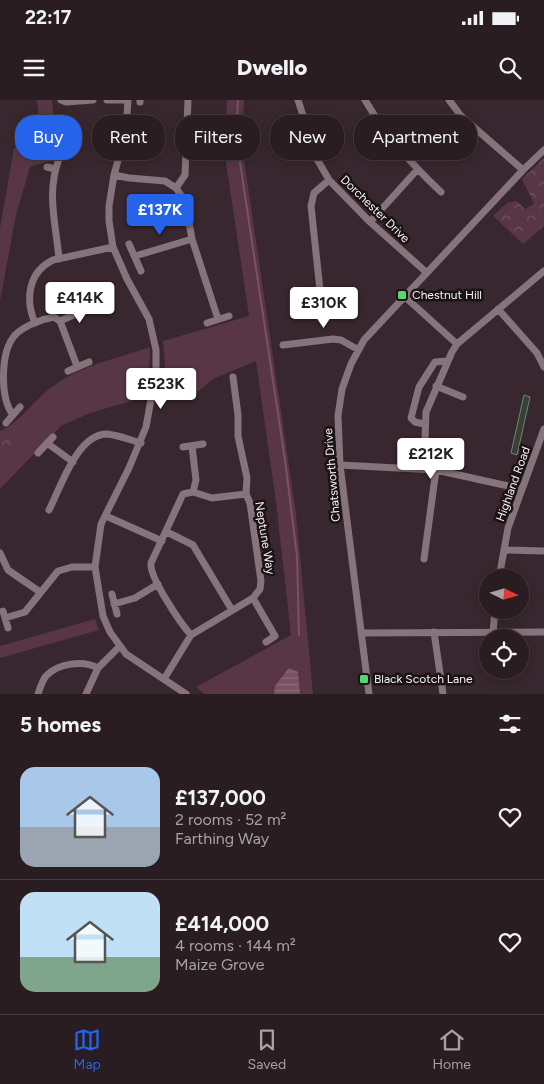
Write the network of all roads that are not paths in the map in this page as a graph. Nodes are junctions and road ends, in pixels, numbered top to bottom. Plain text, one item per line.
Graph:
1 (61, 100) edge
2 (93, 100) edge
3 (107, 100) edge
4 (128, 100) edge
5 (188, 100) edge
6 (298, 100) edge
7 (365, 100) edge
8 (448, 100) edge
9 (544, 150) edge
10 (59, 160) edge
11 (47, 167) dead end
12 (55, 169) junction
13 (417, 170) junction
14 (523, 170) junction
15 (114, 175) junction
16 (329, 180) junction
17 (176, 188) junction
18 (441, 192) dead end
19 (370, 222) junction
20 (192, 239) junction
21 (129, 244) dead end
22 (113, 247) junction
23 (135, 256) junction
24 (59, 259) junction
25 (141, 271) dead end
26 (544, 271) edge
27 (426, 272) junction
28 (320, 290) dead end
29 (404, 296) junction
30 (77, 301) dead end
31 (92, 307) dead end
32 (498, 309) junction
33 (82, 311) junction
34 (229, 316) dead end
35 (218, 319) junction
36 (60, 321) junction
37 (35, 323) junction
38 (207, 323) dead end
39 (457, 344) junction
40 (283, 345) dead end
41 (357, 349) junction
42 (448, 361) junction
43 (89, 362) dead end
44 (77, 366) junction
45 (544, 367) edge
46 (68, 371) dead end
47 (233, 377) dead end
48 (234, 386) junction
49 (436, 386) junction
50 (226, 387) dead end
51 (462, 397) dead end
52 (20, 407) dead end
53 (12, 415) junction
54 (6, 423) dead end
55 (424, 424) junction
56 (544, 429) edge
57 (53, 437) dead end
58 (47, 443) junction
59 (140, 443) junction
60 (202, 444) dead end
61 (192, 446) junction
62 (183, 447) dead end
63 (38, 453) dead end
64 (73, 462) junction
65 (340, 465) junction
66 (424, 468) junction
67 (436, 470) junction
68 (522, 489) junction
69 (193, 492) junction
70 (246, 494) junction
71 (49, 510) dead end
72 (106, 516) junction
73 (167, 532) junction
74 (162, 541) junction
75 (504, 550) junction
76 (544, 551) edge
77 (0, 553) edge
78 (424, 559) dead end
79 (95, 567) junction
80 (501, 569) edge
81 (158, 584) junction
82 (40, 592) junction
83 (112, 594) dead end
84 (253, 598) junction
85 (114, 604) junction
86 (232, 610) junction
87 (117, 614) dead end
88 (8, 628) dead end
89 (434, 632) junction
90 (479, 632) edge
91 (529, 632) edge
92 (544, 632) edge
93 (361, 633) junction
94 (190, 635) junction
95 (266, 642) dead end
96 (119, 647) junction
97 (98, 668) junction
98 (164, 679) junction
99 (38, 694) edge
100 (86, 694) edge
101 (186, 694) edge
102 (369, 694) edge
103 (443, 694) edge

1 - 2 street
3 - 4 street
4 - 15 street
5 - 17 street
6 - 16 street, Dorchester Drive
7 - 13 street
8 - 14 street
9 - 14 street, Chatsworth Drive
10 - 12 street
11 - 12 street
12 - 24 street
13 - 18 street
13 - 19 street
14 - 27 street, Chatsworth Drive
15 - 17 street
15 - 22 street
16 - 19 street, Dorchester Drive
16 - 28 street
17 - 20 street
19 - 27 street, Dorchester Drive
20 - 23 street
20 - 35 street
21 - 23 street
22 - 24 street
22 - 59 street
23 - 25 street
24 - 37 street
26 - 32 street
27 - 29 street, Chatsworth Drive
29 - 39 street
29 - 41 street, Chatsworth Drive
30 - 33 street
31 - 33 street
32 - 39 street
32 - 45 street
33 - 36 street
34 - 35 street
35 - 38 street
36 - 37 street
36 - 44 street
37 - 53 street
39 - 42 street
40 - 41 street
41 - 65 street, Chatsworth Drive
42 - 49 street
42 - 55 street
43 - 44 street
44 - 46 street
47 - 48 street, Neptune Way
48 - 50 street
48 - 70 street, Neptune Way
49 - 51 street
49 - 55 street
52 - 53 street
53 - 54 street
55 - 66 street
56 - 68 street, Highland Road
57 - 58 street
58 - 63 street
58 - 64 street
59 - 64 street
59 - 72 street
60 - 61 street
61 - 62 street
61 - 69 street
64 - 71 street
65 - 66 street
65 - 93 street, Chatsworth Drive
66 - 67 street
67 - 68 street
67 - 78 street
68 - 75 street, Highland Road
69 - 70 street
69 - 73 street
70 - 84 street, Neptune Way
72 - 74 street
72 - 79 street
73 - 74 street
73 - 86 street
74 - 81 street
75 - 76 street
75 - 80 street, Highland Road
77 - 82 street
79 - 82 street
79 - 96 street
81 - 85 street
81 - 94 street
82 - 88 street
83 - 85 street
84 - 86 street
84 - 95 street
85 - 87 street
86 - 94 street
89 - 90 street
89 - 93 street
89 - 103 street
91 - 92 street
93 - 102 street, Chatsworth Drive
94 - 98 street
96 - 97 street
96 - 98 street
97 - 99 street
97 - 100 street
98 - 101 street

